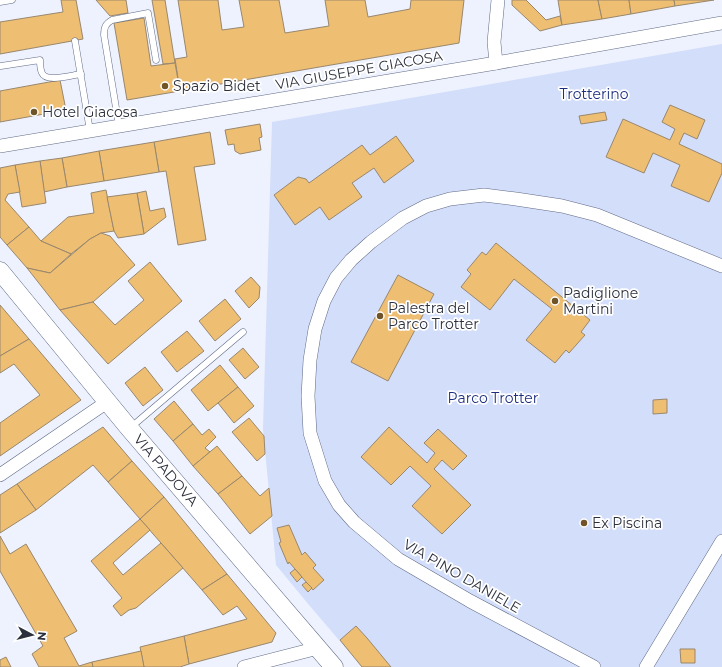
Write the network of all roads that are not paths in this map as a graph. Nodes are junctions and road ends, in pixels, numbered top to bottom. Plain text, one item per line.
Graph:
1 (12, 0) edge
2 (498, 0) edge
3 (0, 2) edge
4 (722, 23) edge
5 (75, 41) dead end
6 (156, 60) dead end
7 (496, 63) junction
8 (1, 66) dead end
9 (81, 74) junction
10 (119, 126) junction
11 (90, 131) junction
12 (0, 146) edge
13 (722, 266) edge
14 (0, 271) edge
15 (243, 332) dead end
16 (107, 402) junction
17 (129, 428) junction
18 (0, 475) edge
19 (722, 541) edge
20 (318, 648) junction
21 (244, 667) edge
22 (334, 667) edge
23 (594, 667) edge
24 (646, 667) edge

1 - 3 lane
2 - 7 street
4 - 7 street, VIA GIUSEPPE GIACOSA
5 - 9 lane
6 - 10 lane
7 - 10 street, VIA GIUSEPPE GIACOSA
8 - 9 lane
9 - 11 lane
10 - 11 street, VIA GIUSEPPE GIACOSA
11 - 12 street, VIA GIUSEPPE GIACOSA
13 - 23 street, VIA PINO DANIELE
14 - 16 street, VIA PADOVA
15 - 17 lane
16 - 17 street, VIA PADOVA
16 - 18 street
17 - 20 street, VIA PADOVA
19 - 24 street
20 - 21 street
20 - 22 street, VIA PADOVA

